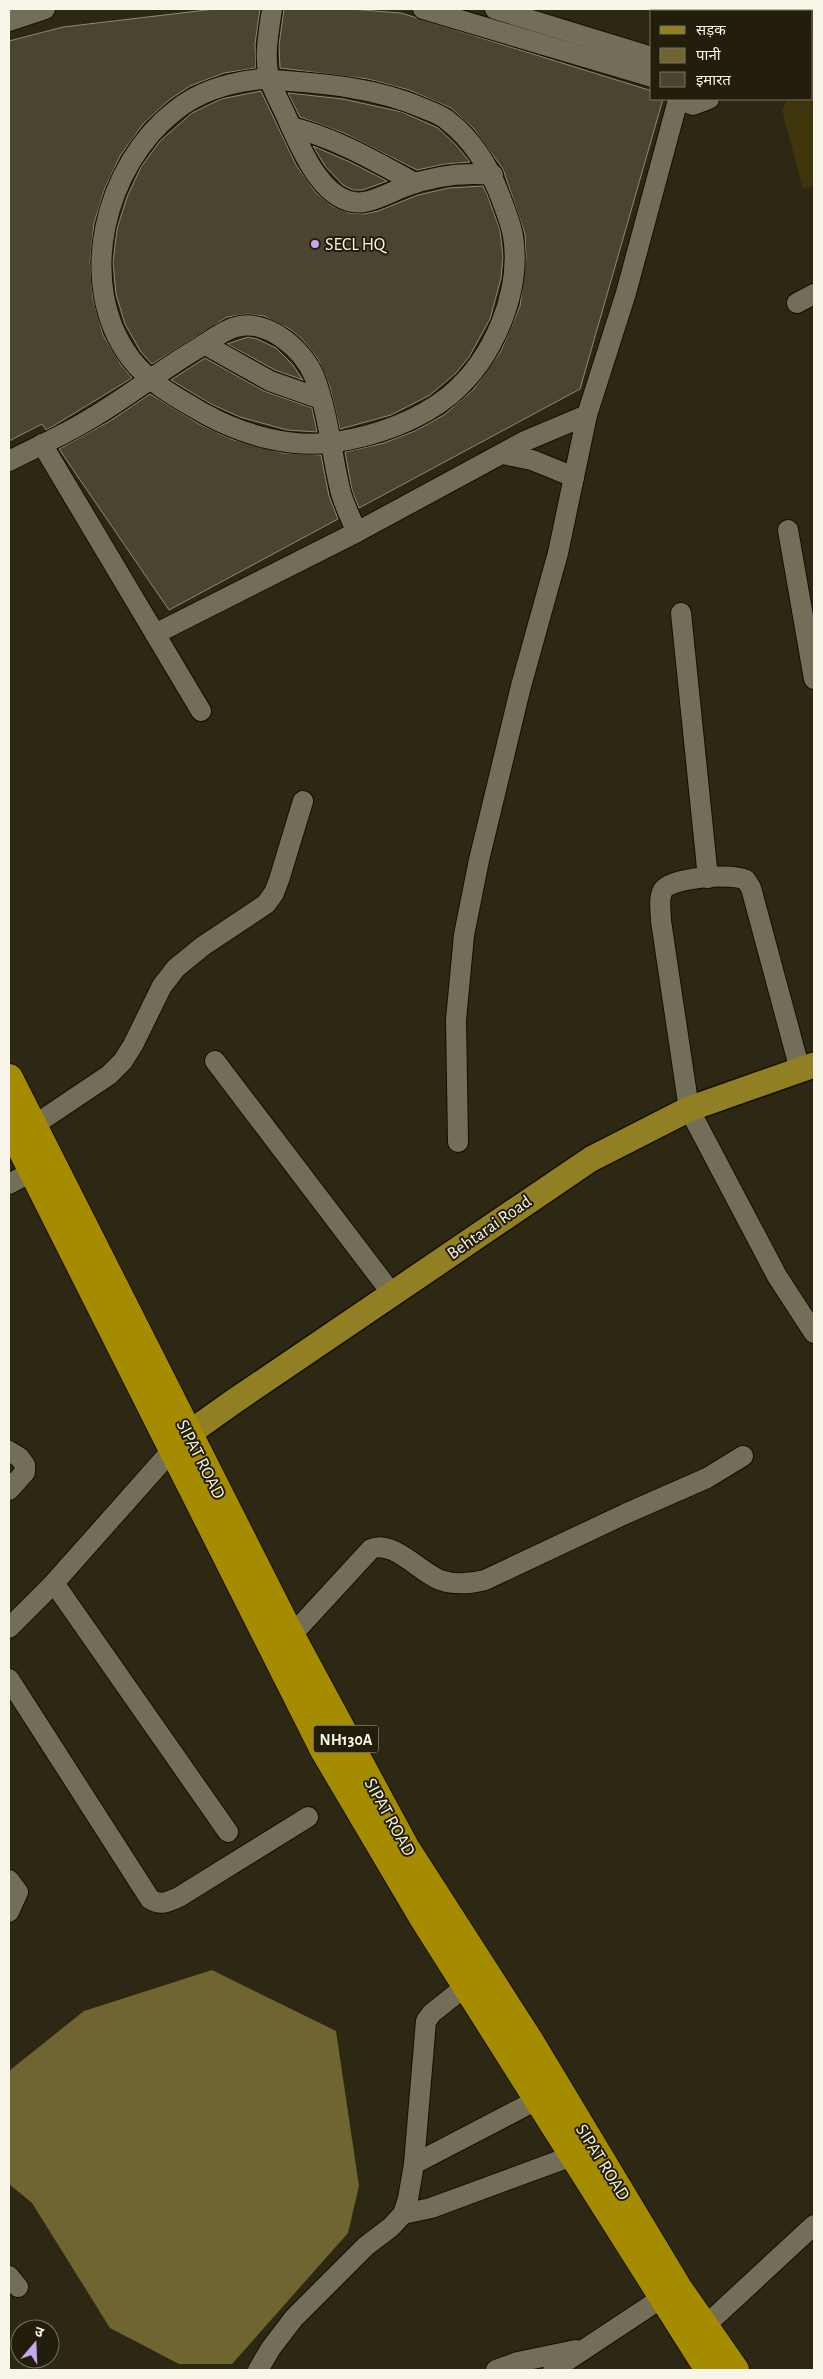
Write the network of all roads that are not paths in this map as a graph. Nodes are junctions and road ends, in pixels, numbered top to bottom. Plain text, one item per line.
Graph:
1 (45, 9) edge
2 (272, 9) edge
3 (423, 9) edge
4 (495, 9) edge
5 (9, 21) edge
6 (650, 56) edge
7 (650, 75) edge
8 (270, 80) junction
9 (678, 100) edge
10 (681, 100) edge
11 (706, 100) edge
12 (291, 127) junction
13 (493, 175) junction
14 (416, 183) junction
15 (204, 344) junction
16 (149, 378) junction
17 (321, 398) junction
18 (588, 414) junction
19 (332, 443) junction
20 (42, 444) junction
21 (503, 454) junction
22 (9, 461) edge
23 (574, 477) junction
24 (788, 530) dead end
25 (357, 532) junction
26 (681, 613) dead end
27 (155, 634) junction
28 (814, 679) edge
29 (201, 711) dead end
30 (303, 801) dead end
31 (708, 878) junction
32 (215, 1061) dead end
33 (807, 1067) edge
34 (9, 1078) edge
35 (689, 1109) junction
36 (21, 1125) edge
37 (458, 1142) dead end
38 (33, 1171) junction
39 (9, 1184) edge
40 (393, 1295) junction
41 (814, 1333) edge
42 (180, 1441) junction
43 (9, 1451) edge
44 (743, 1456) dead end
45 (9, 1490) edge
46 (54, 1583) junction
47 (9, 1628) edge
48 (291, 1636) junction
49 (9, 1679) edge
50 (308, 1817) dead end
51 (228, 1832) dead end
52 (9, 1880) edge
53 (9, 1912) edge
54 (466, 1986) junction
55 (537, 2100) junction
56 (572, 2156) junction
57 (414, 2164) junction
58 (403, 2214) junction
59 (814, 2225) edge
60 (670, 2293) junction
61 (705, 2326) junction
62 (588, 2347) junction
63 (258, 2370) edge
64 (496, 2370) edge
65 (553, 2370) edge
66 (709, 2370) edge
67 (735, 2370) edge

1 - 5 street
2 - 8 street
3 - 7 street
4 - 6 street
8 - 12 street
8 - 13 street
8 - 16 street
9 - 18 street
10 - 11 street
12 - 14 street
12 - 14 street
13 - 14 street
13 - 19 street
15 - 16 street
15 - 17 street
15 - 17 street
16 - 19 street
16 - 20 street
17 - 19 street
18 - 21 street
18 - 23 street
19 - 25 street
20 - 22 street
20 - 27 street
21 - 23 street
21 - 25 street
23 - 37 street
24 - 28 street
25 - 27 street
26 - 31 street
27 - 29 street
30 - 36 street
31 - 33 street
31 - 35 street
32 - 40 street
33 - 35 main road, Behtarai Road
34 - 36 highway, SIPAT ROAD / NH130A
35 - 40 main road, Behtarai Road
35 - 41 street
36 - 38 highway, SIPAT ROAD / NH130A
36 - 42 highway, SIPAT ROAD / NH130A
38 - 39 street
38 - 42 highway, SIPAT ROAD / NH130A
40 - 42 main road, Behtarai Road
42 - 46 street
42 - 48 highway, SIPAT ROAD / NH130A
42 - 54 highway, SIPAT ROAD / NH130A
43 - 45 street
44 - 48 street
46 - 47 street
46 - 51 street
48 - 60 highway, SIPAT ROAD / NH130A
49 - 50 street
52 - 53 street
54 - 55 highway, SIPAT ROAD / NH130A
54 - 57 street
55 - 56 highway, SIPAT ROAD / NH130A
55 - 57 street
56 - 58 street
56 - 60 highway, SIPAT ROAD / NH130A
57 - 58 street
58 - 63 street
59 - 61 street
60 - 61 highway, SIPAT ROAD / NH130A
60 - 62 street
60 - 66 highway, SIPAT ROAD / NH130A
61 - 67 highway, SIPAT ROAD / NH130A
62 - 64 street
62 - 65 street

